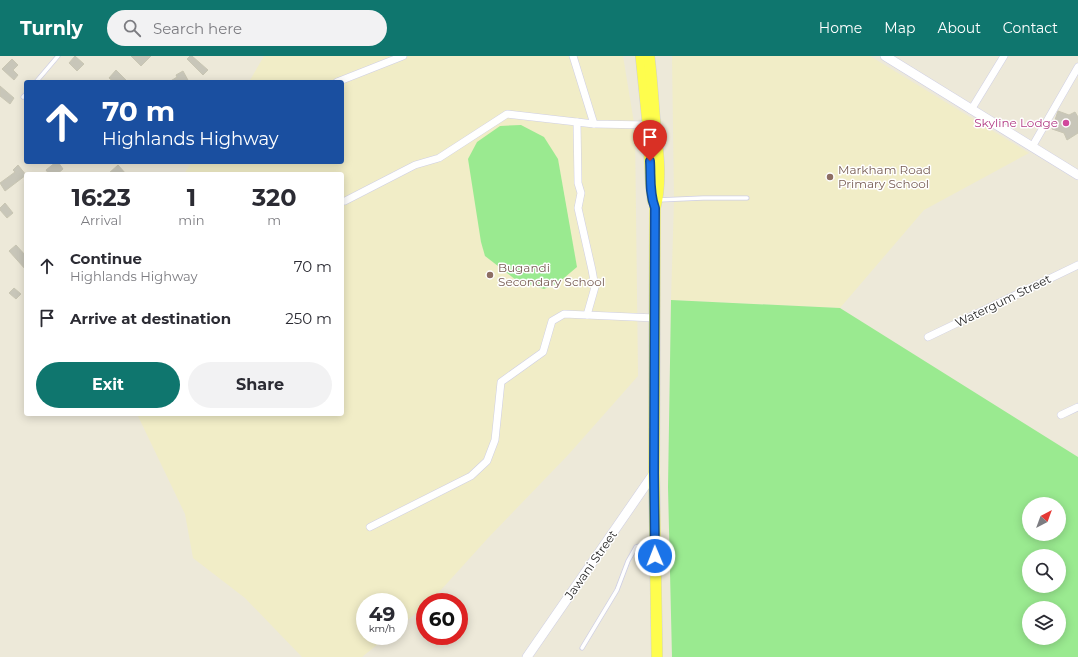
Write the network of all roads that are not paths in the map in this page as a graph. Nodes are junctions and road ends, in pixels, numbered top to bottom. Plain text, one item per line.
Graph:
1 (58, 56) edge
2 (403, 56) edge
3 (573, 56) edge
4 (641, 56) edge
5 (649, 56) edge
6 (885, 56) edge
7 (1004, 56) edge
8 (1078, 67) edge
9 (38, 80) edge
10 (342, 80) edge
11 (971, 110) junction
12 (577, 122) junction
13 (594, 124) junction
14 (648, 125) junction
15 (1032, 147) junction
16 (1078, 175) edge
17 (747, 198) dead end
18 (345, 201) dead end
19 (656, 204) junction
20 (1078, 265) edge
21 (587, 315) junction
22 (655, 318) junction
23 (928, 337) dead end
24 (1078, 407) edge
25 (1061, 415) dead end
26 (654, 473) junction
27 (370, 527) dead end
28 (655, 542) junction
29 (582, 648) dead end
30 (527, 657) edge
31 (657, 657) edge

1 - 9 lane
2 - 10 street
3 - 13 street
4 - 14 main road
5 - 19 main road
6 - 11 street
7 - 11 street
8 - 15 street
11 - 15 street
12 - 13 street
12 - 18 street
12 - 21 street
13 - 14 street
14 - 19 main road
15 - 16 street
17 - 19 lane
19 - 22 main road
20 - 23 street, Watergum Street
21 - 22 street
21 - 27 street
22 - 26 main road
24 - 25 street
26 - 28 main road
26 - 30 street, Jawani Street
28 - 29 lane
28 - 31 main road

